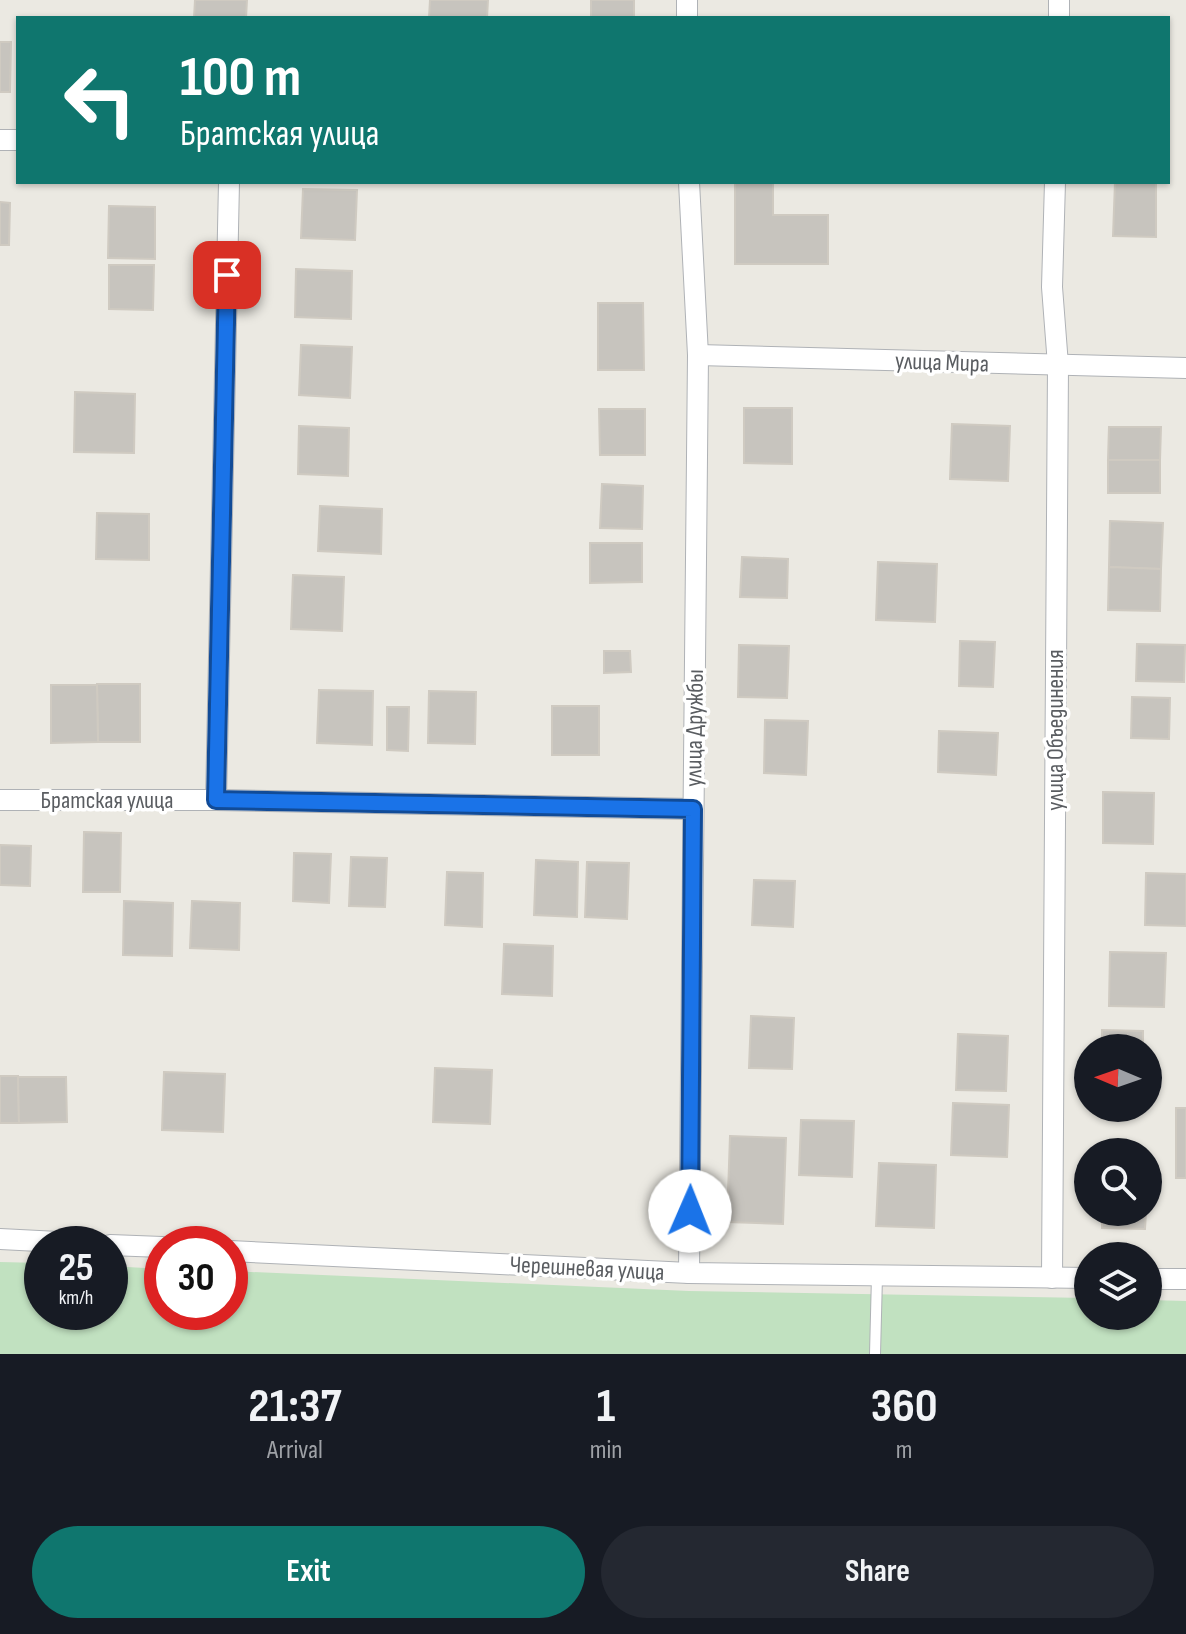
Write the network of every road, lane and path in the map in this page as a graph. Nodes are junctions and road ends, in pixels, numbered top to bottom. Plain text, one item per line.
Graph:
1 (229, 184) edge
2 (689, 184) edge
3 (1055, 184) edge
4 (698, 355) junction
5 (1058, 365) junction
6 (1186, 368) edge
7 (0, 800) edge
8 (216, 800) junction
9 (693, 809) junction
10 (0, 1239) edge
11 (24, 1240) edge
12 (248, 1252) edge
13 (689, 1273) junction
14 (877, 1276) junction
15 (1052, 1278) junction
16 (1074, 1278) edge
17 (1162, 1279) edge
18 (1186, 1279) edge
19 (875, 1354) edge

1 - 8 street
2 - 4 street, улица Дружбы
3 - 5 street, улица Объединения
4 - 5 street, улица Мира
4 - 9 street, улица Дружбы
5 - 6 street, улица Мира
5 - 15 street, улица Объединения
7 - 8 street, Братская улица
8 - 9 street, Братская улица
9 - 13 street, улица Дружбы
10 - 11 street
12 - 13 street, Черешневая улица
13 - 14 street, Черешневая улица
14 - 15 street, Черешневая улица
14 - 19 lane
15 - 16 street, Черешневая улица
17 - 18 street

